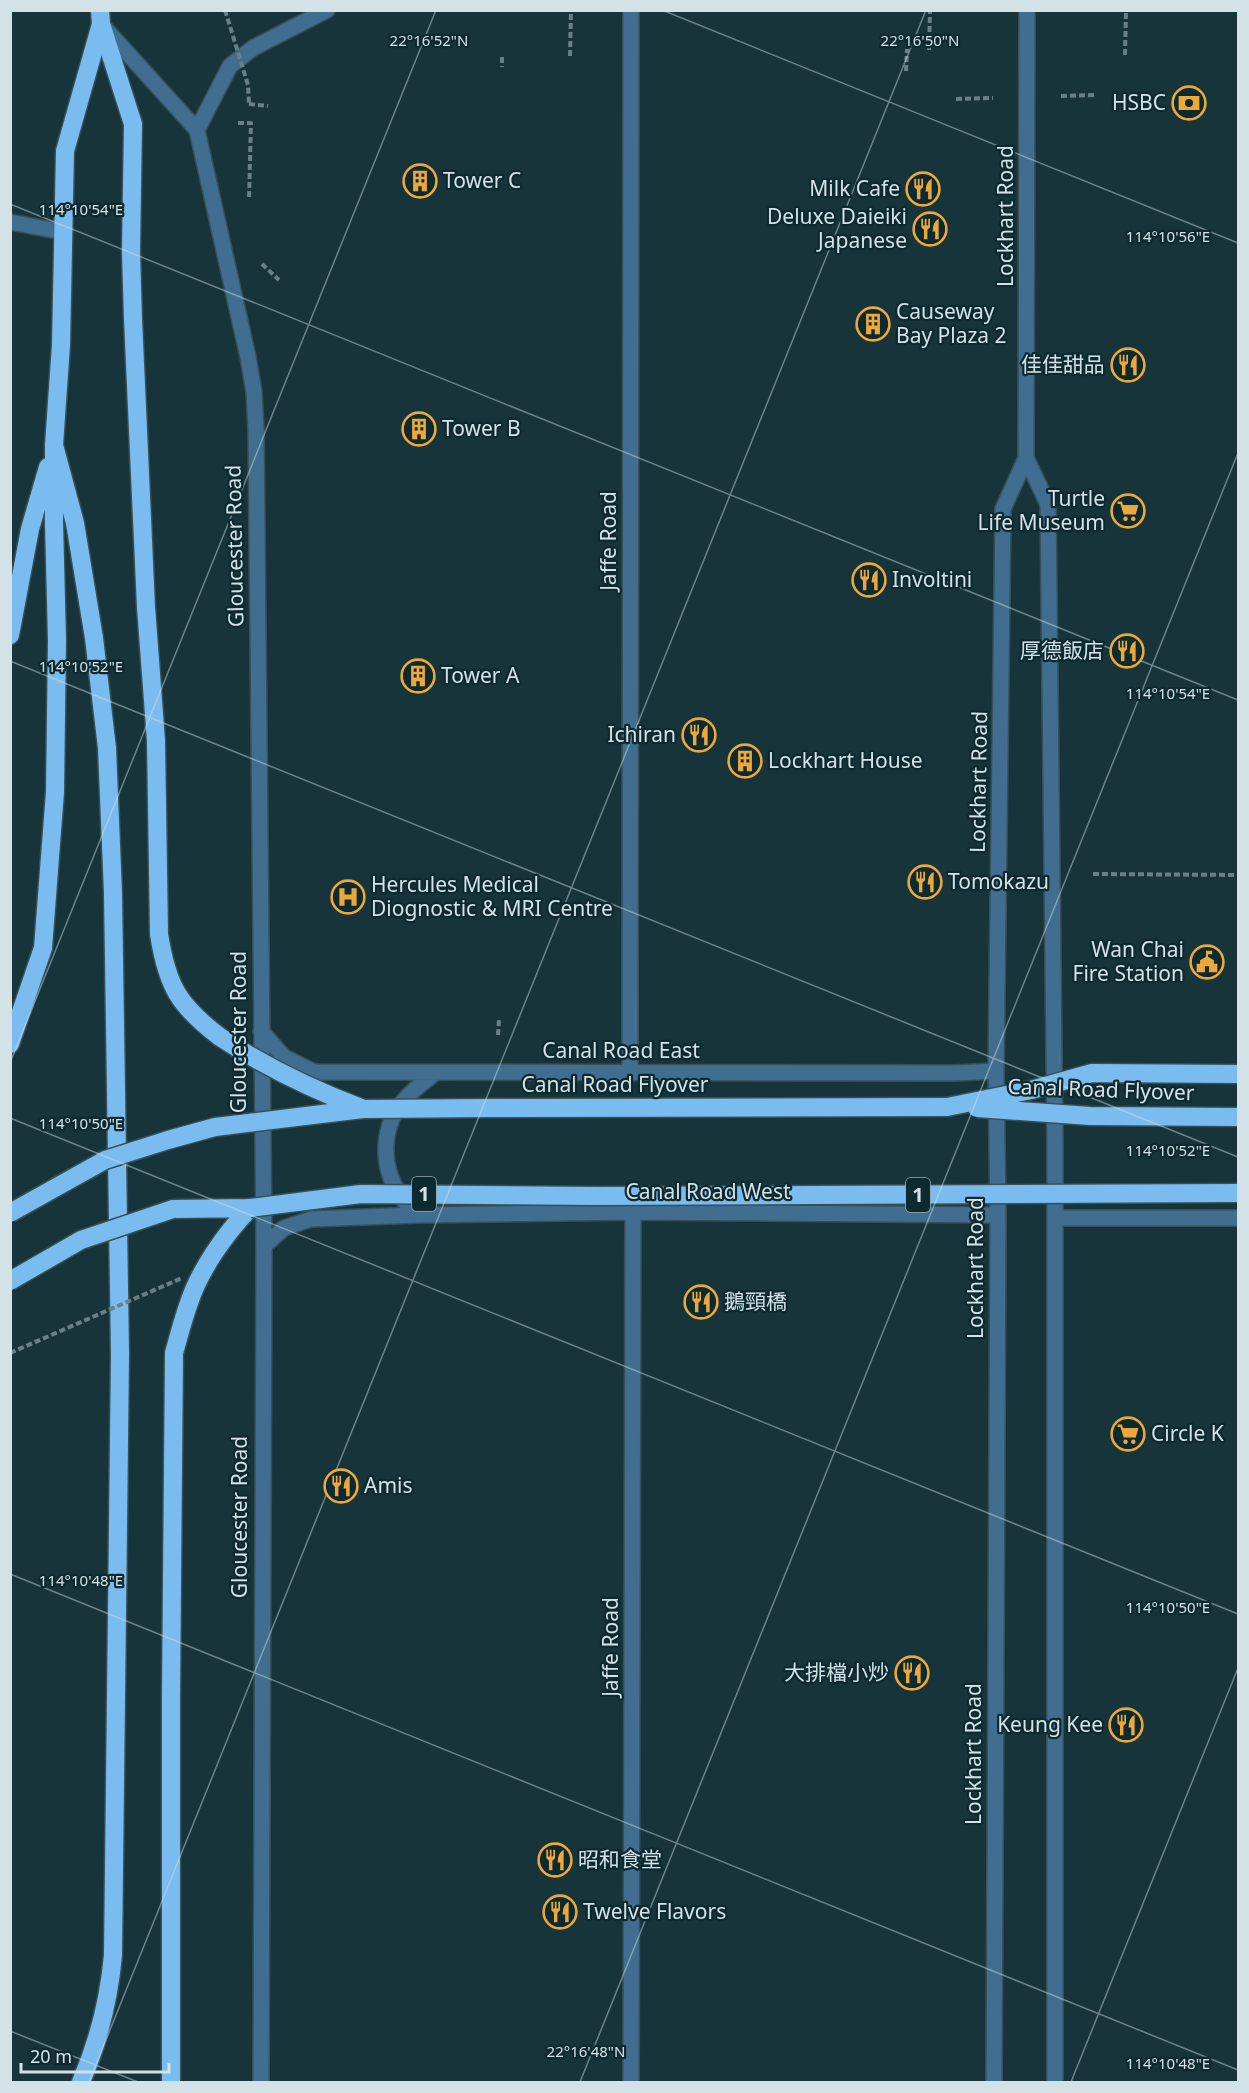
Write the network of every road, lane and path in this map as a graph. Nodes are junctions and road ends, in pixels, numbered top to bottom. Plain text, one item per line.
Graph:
1 (225, 10) edge
2 (327, 10) edge
3 (571, 10) edge
4 (631, 10) edge
5 (930, 10) edge
6 (1027, 10) edge
7 (1126, 10) edge
8 (100, 17) edge
9 (907, 49) dead end
10 (929, 50) dead end
11 (1125, 55) dead end
12 (570, 56) dead end
13 (502, 57) dead end
14 (502, 68) dead end
15 (906, 71) dead end
16 (268, 106) dead end
17 (232, 124) dead end
18 (196, 130) junction
19 (249, 204) dead end
20 (10, 222) edge
21 (63, 232) junction
22 (54, 445) junction
23 (1026, 459) junction
24 (10, 635) edge
25 (1093, 874) dead end
26 (1239, 876) edge
27 (499, 1020) dead end
28 (261, 1031) junction
29 (498, 1035) dead end
30 (10, 1044) edge
31 (1054, 1069) junction
32 (996, 1071) junction
33 (630, 1072) junction
34 (1239, 1072) edge
35 (435, 1073) junction
36 (947, 1107) junction
37 (363, 1109) junction
38 (1239, 1117) edge
39 (1239, 1193) edge
40 (250, 1208) junction
41 (633, 1212) junction
42 (10, 1213) edge
43 (418, 1215) junction
44 (998, 1215) junction
45 (1055, 1218) junction
46 (1239, 1218) edge
47 (264, 1246) junction
48 (182, 1278) dead end
49 (10, 1281) edge
50 (10, 1353) edge
51 (81, 2082) edge
52 (171, 2082) edge
53 (261, 2082) edge
54 (631, 2082) edge
55 (994, 2082) edge
56 (1055, 2082) edge

1 - 16 path, bridge
2 - 18 street
3 - 12 path
4 - 33 street, Jaffe Road
5 - 10 path
6 - 23 street, Lockhart Road
7 - 11 path
8 - 18 street, Gloucester Road
8 - 21 highway
8 - 37 highway, bridge
9 - 15 path
13 - 14 path
17 - 19 path
18 - 28 street, Gloucester Road
20 - 21 street
21 - 22 highway
22 - 24 highway
22 - 30 highway
22 - 51 highway
23 - 31 street, Lockhart Road
23 - 32 street, Lockhart Road
25 - 26 path
27 - 29 path
28 - 35 street, Canal Road East
28 - 47 street, Gloucester Road
31 - 34 street
31 - 45 street, Lockhart Road
32 - 33 street, Canal Road East
32 - 44 street, Lockhart Road
33 - 35 street, Canal Road East
34 - 36 highway, bridge
35 - 43 street
36 - 37 highway, Canal Road Flyover, bridge
36 - 38 highway, Canal Road Flyover, bridge
37 - 42 highway, Canal Road Flyover, bridge
39 - 40 highway, 1, bridge
40 - 49 highway, 1, bridge
40 - 52 highway
41 - 43 street, Canal Road West
41 - 44 street, Canal Road West
41 - 54 street, Jaffe Road
43 - 47 street, Canal Road West
44 - 55 street, Lockhart Road
45 - 46 street
45 - 56 street, Lockhart Road
47 - 53 street, Gloucester Road
48 - 50 path, bridge

